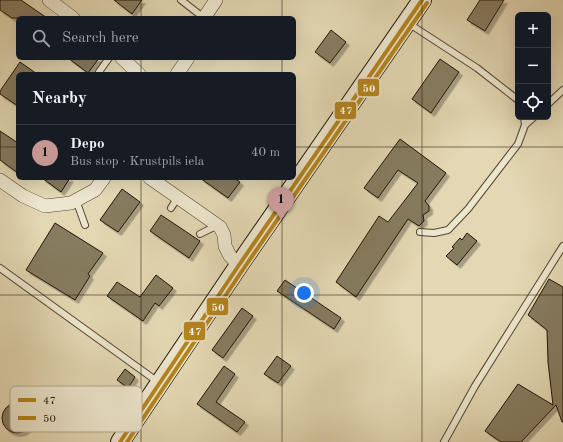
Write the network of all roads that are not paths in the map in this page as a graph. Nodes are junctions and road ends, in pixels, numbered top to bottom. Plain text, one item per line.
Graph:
1 (49, 0) edge
2 (181, 0) edge
3 (216, 0) edge
4 (422, 0) edge
5 (70, 16) edge
6 (201, 16) edge
7 (205, 16) edge
8 (407, 22) junction
9 (108, 60) edge
10 (124, 60) edge
11 (187, 60) edge
12 (99, 72) dead end
13 (137, 72) edge
14 (178, 72) edge
15 (563, 90) edge
16 (515, 98) edge
17 (551, 101) edge
18 (524, 120) edge
19 (531, 120) edge
20 (525, 125) junction
21 (0, 180) edge
22 (102, 180) edge
23 (152, 180) edge
24 (76, 200) junction
25 (85, 225) dead end
26 (218, 226) junction
27 (420, 232) dead end
28 (200, 234) dead end
29 (563, 246) edge
30 (239, 265) junction
31 (0, 268) edge
32 (159, 383) junction
33 (142, 409) edge
34 (127, 432) edge
35 (120, 442) edge
36 (444, 442) edge

1 - 5 street
2 - 6 lane
3 - 7 street
4 - 8 main road
8 - 16 lane
8 - 30 main road
9 - 12 lane
10 - 13 street
11 - 14 street
15 - 17 lane
18 - 20 lane
19 - 20 lane
20 - 27 lane
21 - 24 street
22 - 24 street
23 - 26 street
24 - 25 lane
26 - 28 lane
26 - 30 street
29 - 36 lane
30 - 32 main road
31 - 32 lane
32 - 33 main road
34 - 35 main road

